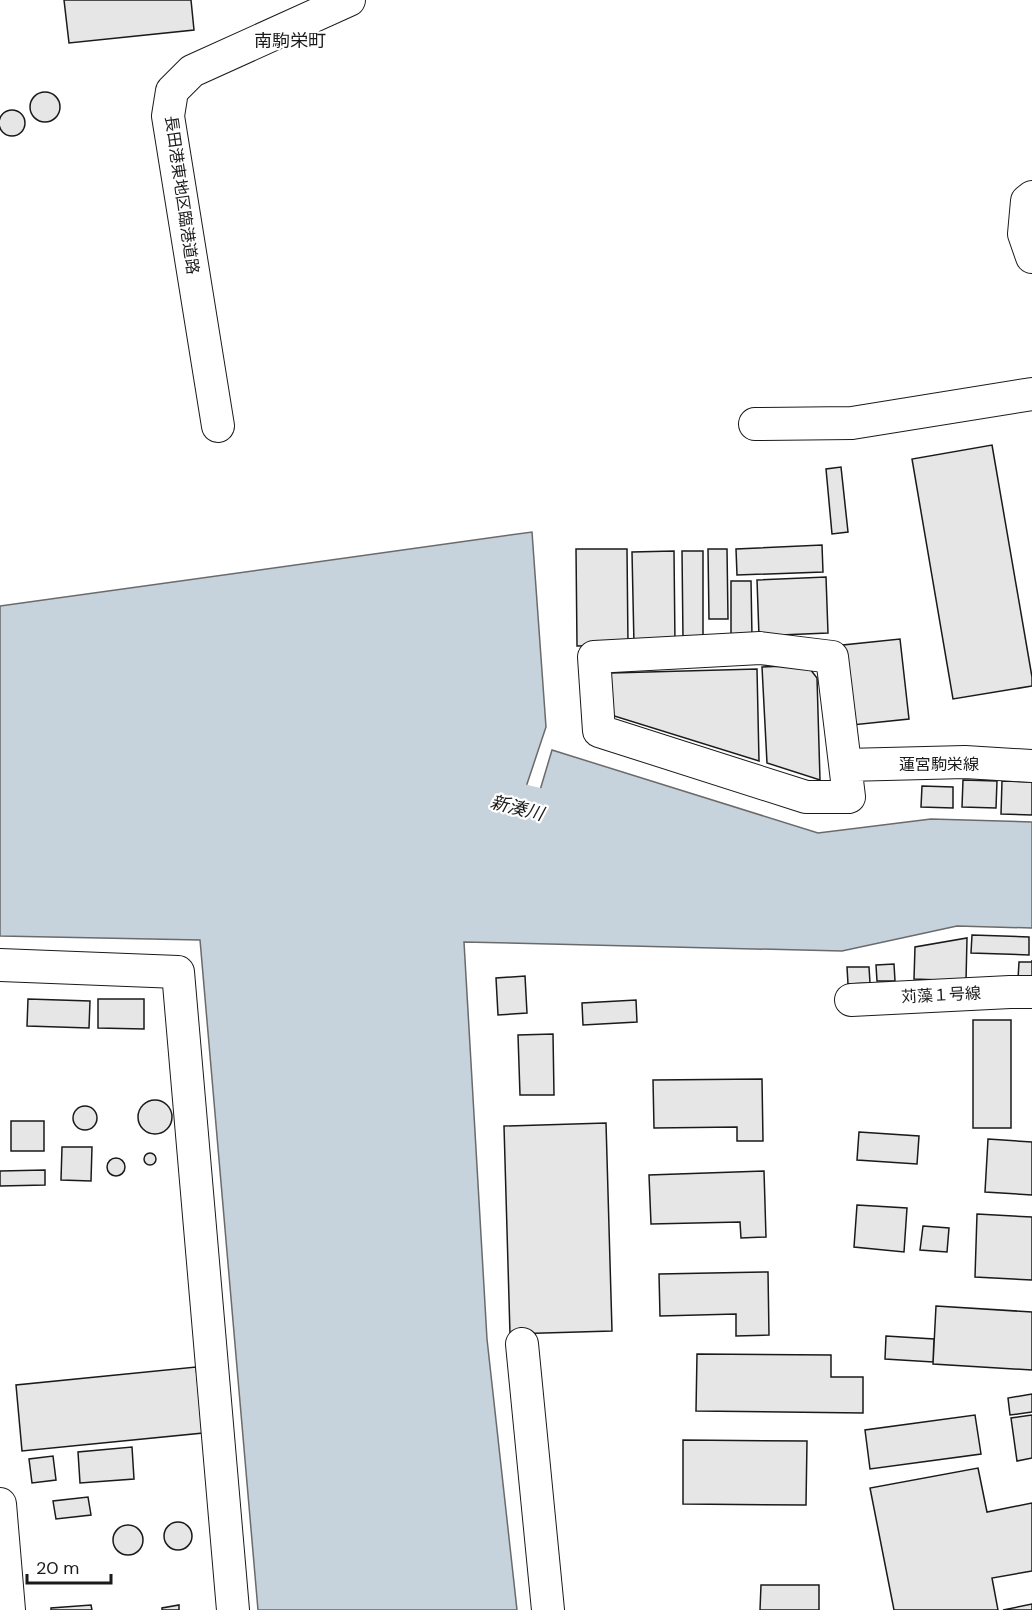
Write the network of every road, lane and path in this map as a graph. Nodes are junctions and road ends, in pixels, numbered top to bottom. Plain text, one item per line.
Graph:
1 (349, 0) edge
2 (1032, 197) edge
3 (1032, 257) edge
4 (1032, 394) edge
5 (755, 424) dead end
6 (218, 426) dead end
7 (846, 765) junction
8 (1032, 766) edge
9 (0, 965) edge
10 (1032, 992) edge
11 (851, 1000) dead end
12 (522, 1344) dead end
13 (0, 1504) edge
14 (9, 1610) edge
15 (233, 1610) edge
16 (549, 1610) edge

1 - 6 street, 長田港東地区臨港道路
2 - 3 street
4 - 5 street
7 - 7 street
7 - 8 street, 蓮宮駒栄線
9 - 15 street
10 - 11 street, 苅藻１号線
12 - 16 street
13 - 14 street

